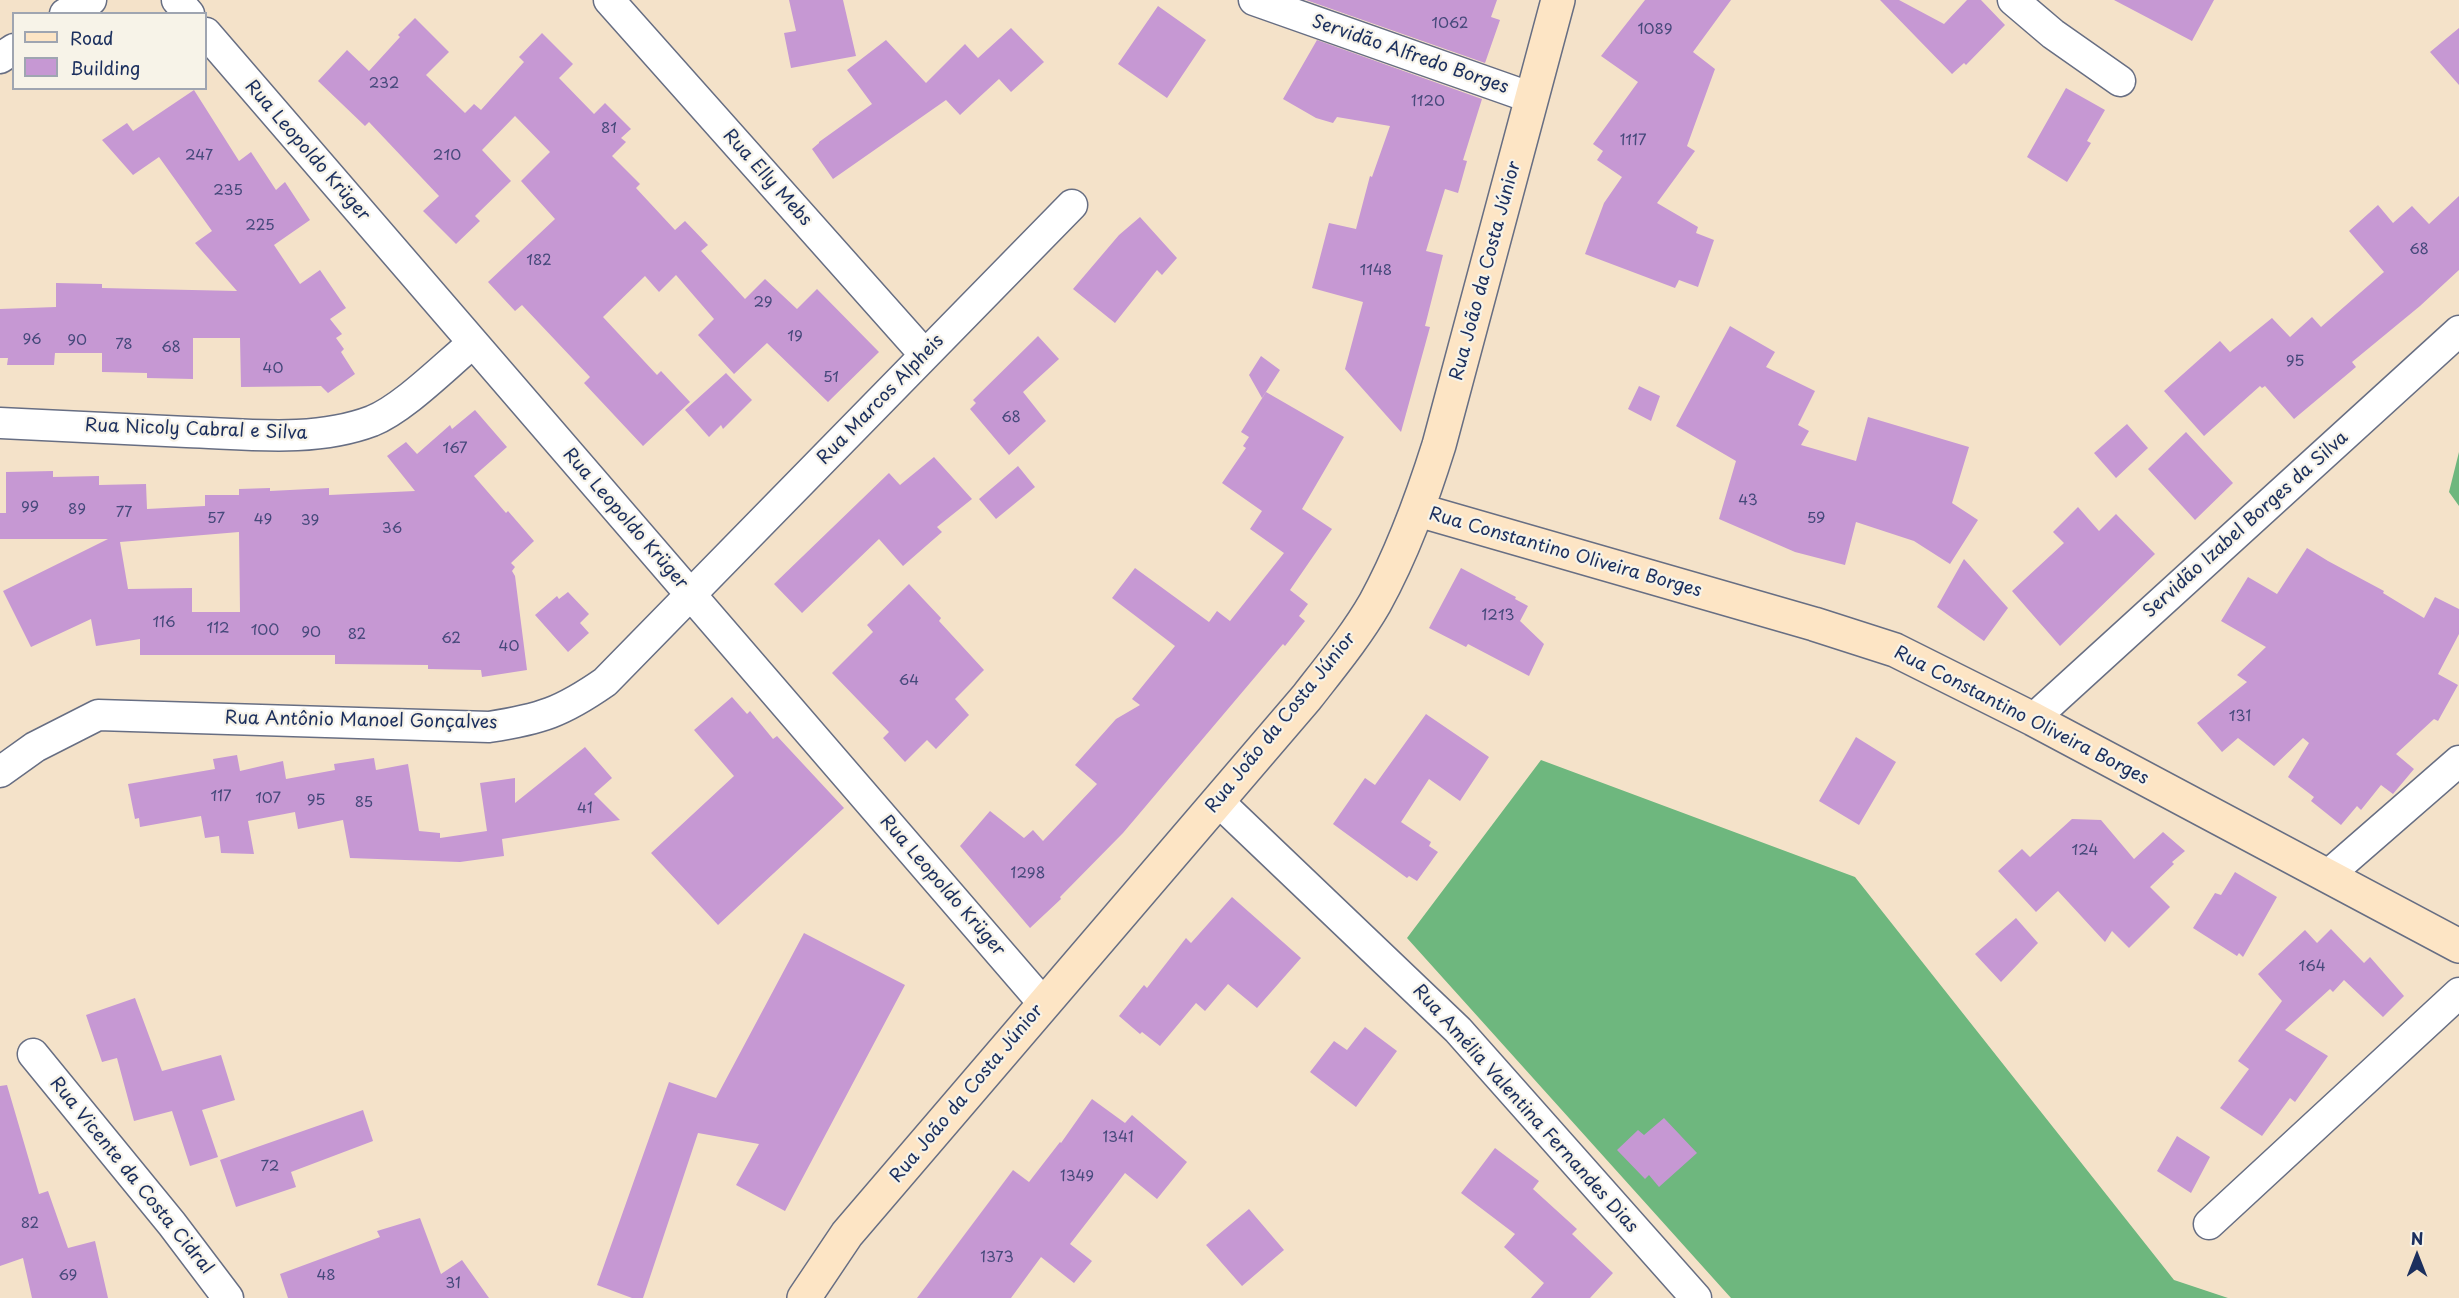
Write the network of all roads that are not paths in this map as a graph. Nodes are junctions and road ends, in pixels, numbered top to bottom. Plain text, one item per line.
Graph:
1 (91, 0) edge
2 (177, 0) edge
3 (609, 0) edge
4 (1254, 0) edge
5 (1558, 0) edge
6 (2013, 0) edge
7 (69, 12) edge
8 (187, 12) edge
9 (207, 34) edge
10 (2121, 81) dead end
11 (1532, 98) junction
12 (1072, 205) dead end
13 (2459, 331) edge
14 (473, 343) junction
15 (925, 355) junction
16 (0, 423) edge
17 (1418, 510) junction
18 (691, 595) junction
19 (2033, 719) junction
20 (2459, 761) edge
21 (0, 772) edge
22 (1218, 801) junction
23 (2327, 876) junction
24 (2459, 946) edge
25 (2459, 993) edge
26 (1044, 1004) junction
27 (33, 1054) dead end
28 (2209, 1224) dead end
29 (228, 1298) edge
30 (804, 1298) edge
31 (1696, 1298) edge

1 - 7 street
2 - 8 street
3 - 15 street, Rua Elly Mebs
4 - 11 street, Servidão Alfredo Borges
5 - 11 main road, Rua João da Costa Júnior
6 - 10 street
9 - 14 street, Rua Leopoldo Krüger
11 - 17 main road, Rua João da Costa Júnior
12 - 15 street, Rua Marcos Alpheis
13 - 19 street, Servidão Izabel Borges da Silva
14 - 16 street, Rua Nicoly Cabral e Silva
14 - 18 street, Rua Leopoldo Krüger
15 - 18 street, Rua Marcos Alpheis
17 - 19 main road, Rua Constantino Oliveira Borges
17 - 22 main road, Rua João da Costa Júnior
18 - 21 street, Rua Antônio Manoel Gonçalves
18 - 26 street, Rua Leopoldo Krüger
19 - 23 main road, Rua Constantino Oliveira Borges
20 - 23 street
22 - 26 main road, Rua João da Costa Júnior
22 - 31 street, Rua Amélia Valentina Fernandes Dias
23 - 24 main road, Rua Constantino Oliveira Borges
25 - 28 street
26 - 30 main road, Rua João da Costa Júnior
27 - 29 street, Rua Vicente da Costa Cidral

